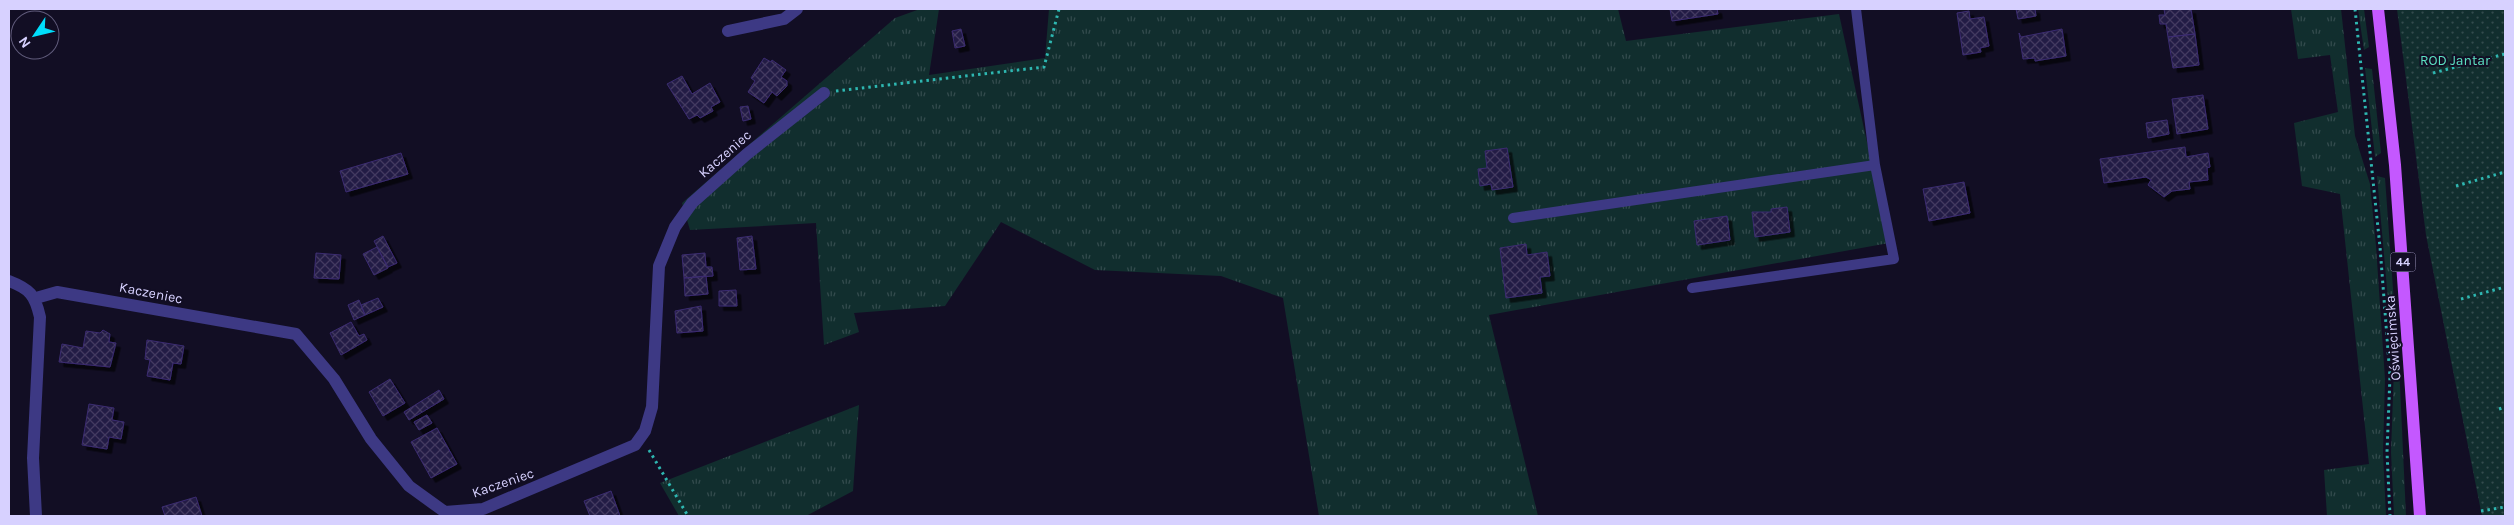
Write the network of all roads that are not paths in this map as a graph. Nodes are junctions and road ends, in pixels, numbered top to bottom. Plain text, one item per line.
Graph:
1 (797, 9) edge
2 (1856, 9) edge
3 (2378, 9) edge
4 (728, 31) dead end
5 (824, 93) road end
6 (1875, 164) junction
7 (1513, 218) dead end
8 (9, 280) edge
9 (1692, 288) dead end
10 (36, 298) junction
11 (36, 516) edge
12 (2420, 516) edge

1 - 4 street
2 - 6 lane
3 - 12 main road, Oświęcimska / 44
5 - 10 street, Kaczeniec
6 - 7 lane
6 - 9 lane
8 - 10 street
10 - 11 street

